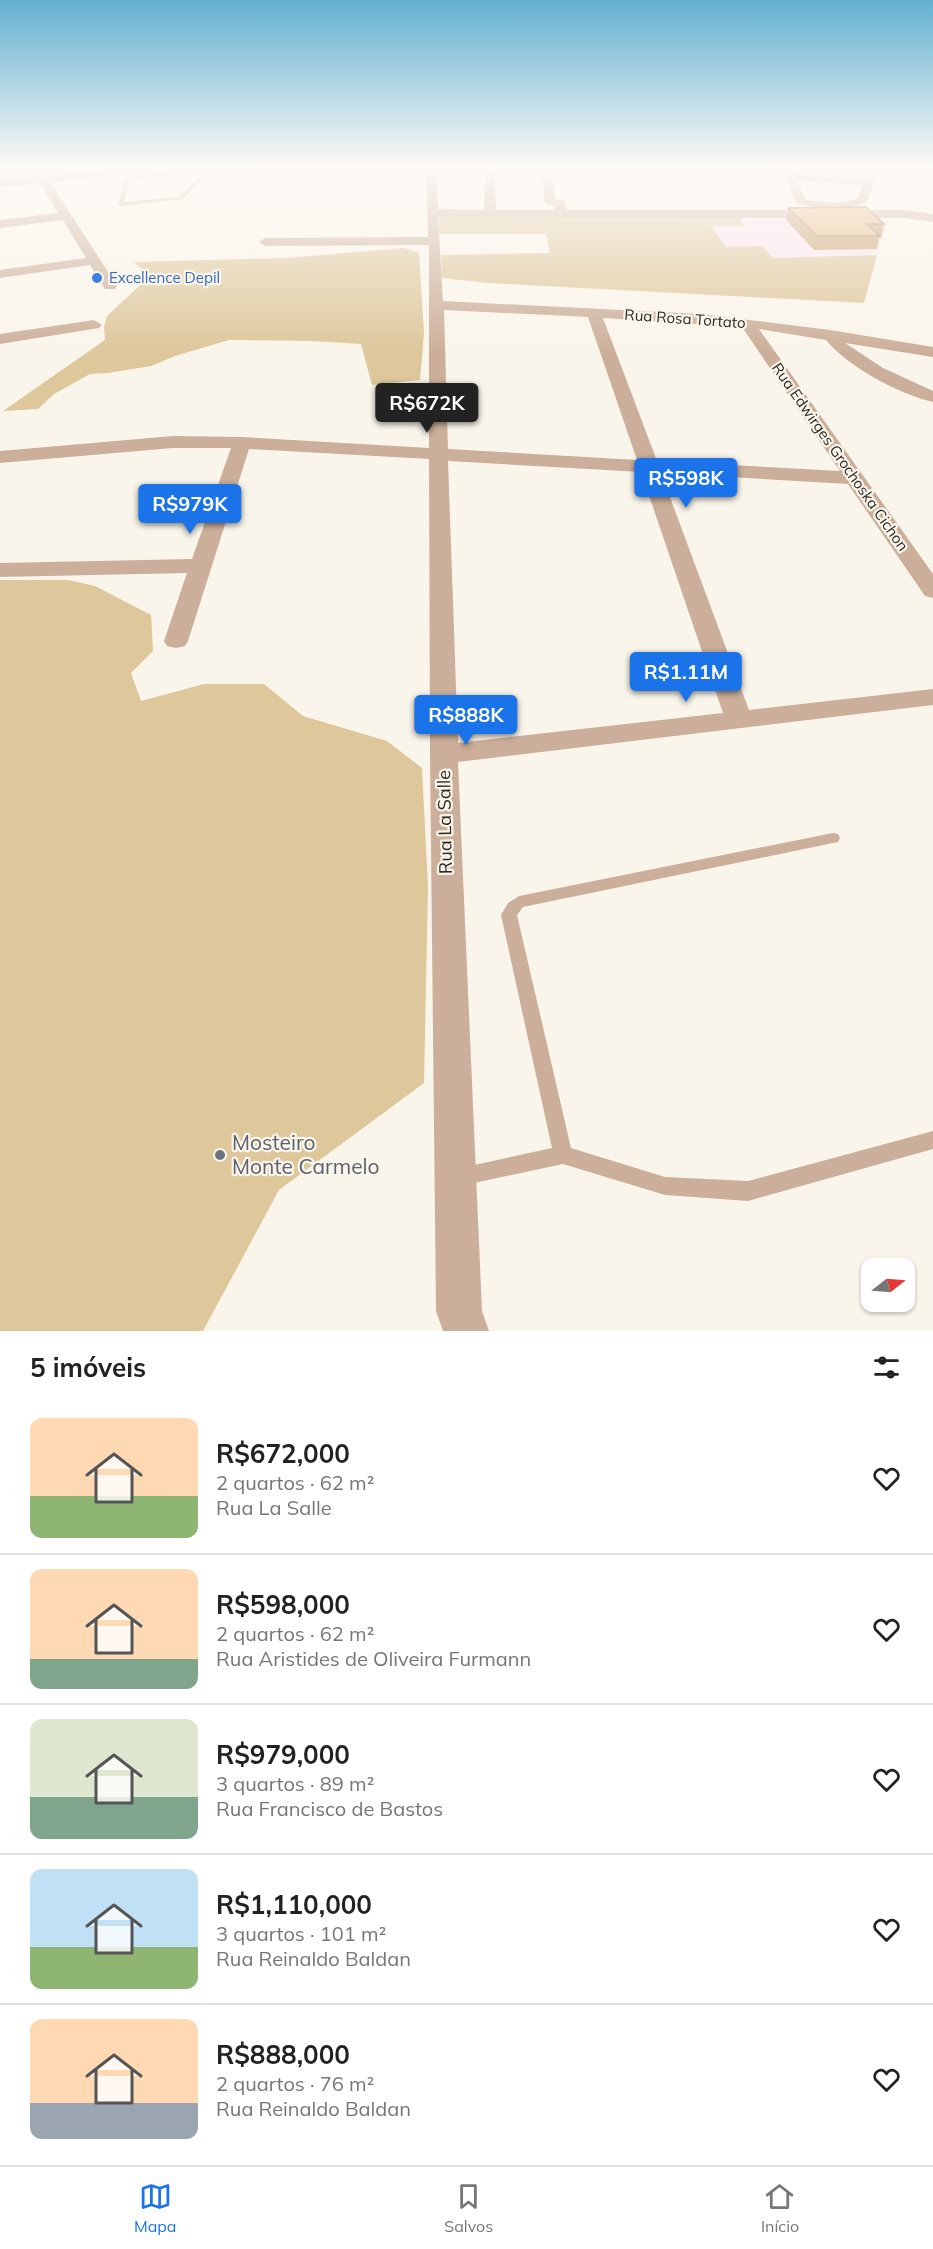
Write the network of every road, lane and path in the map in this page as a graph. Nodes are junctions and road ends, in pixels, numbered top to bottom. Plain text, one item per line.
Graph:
1 (74, 230) edge
2 (434, 230) edge
3 (435, 241) junction
4 (265, 242) dead end
5 (94, 261) junction
6 (0, 274) edge
7 (110, 286) dead end
8 (436, 305) junction
9 (594, 312) junction
10 (747, 323) junction
11 (94, 325) dead end
12 (830, 335) junction
13 (0, 339) edge
14 (933, 352) edge
15 (933, 397) edge
16 (242, 442) junction
17 (438, 453) junction
18 (0, 457) edge
19 (650, 466) junction
20 (855, 478) junction
21 (201, 566) junction
22 (0, 570) edge
23 (933, 591) edge
24 (176, 641) dead end
25 (933, 697) edge
26 (739, 720) junction
27 (444, 754) junction
28 (833, 838) dead end
29 (933, 1140) edge
30 (563, 1155) junction
31 (455, 1178) junction
32 (466, 1331) edge

1 - 5 street
2 - 3 street, Rua La Salle
3 - 4 street
3 - 8 street, Rua La Salle
5 - 6 street
5 - 7 street
8 - 9 street, Rua Rosa Tortato
8 - 17 street, Rua La Salle
9 - 10 street, Rua Rosa Tortato
9 - 19 street
10 - 12 street, Rua Rosa Tortato
10 - 20 street, Rua Edwirges Grochoska Cichon
11 - 13 street
12 - 14 street, Rua Rosa Tortato
12 - 15 street
16 - 17 street
16 - 18 street
16 - 21 street
17 - 19 street
17 - 27 street, Rua La Salle
19 - 20 street
19 - 26 street
20 - 23 street, Rua Edwirges Grochoska Cichon
21 - 22 street
21 - 24 street
25 - 26 street
26 - 27 street
27 - 31 street, Rua La Salle
28 - 30 lane
29 - 30 lane
30 - 31 lane
31 - 32 street, Rua La Salle

